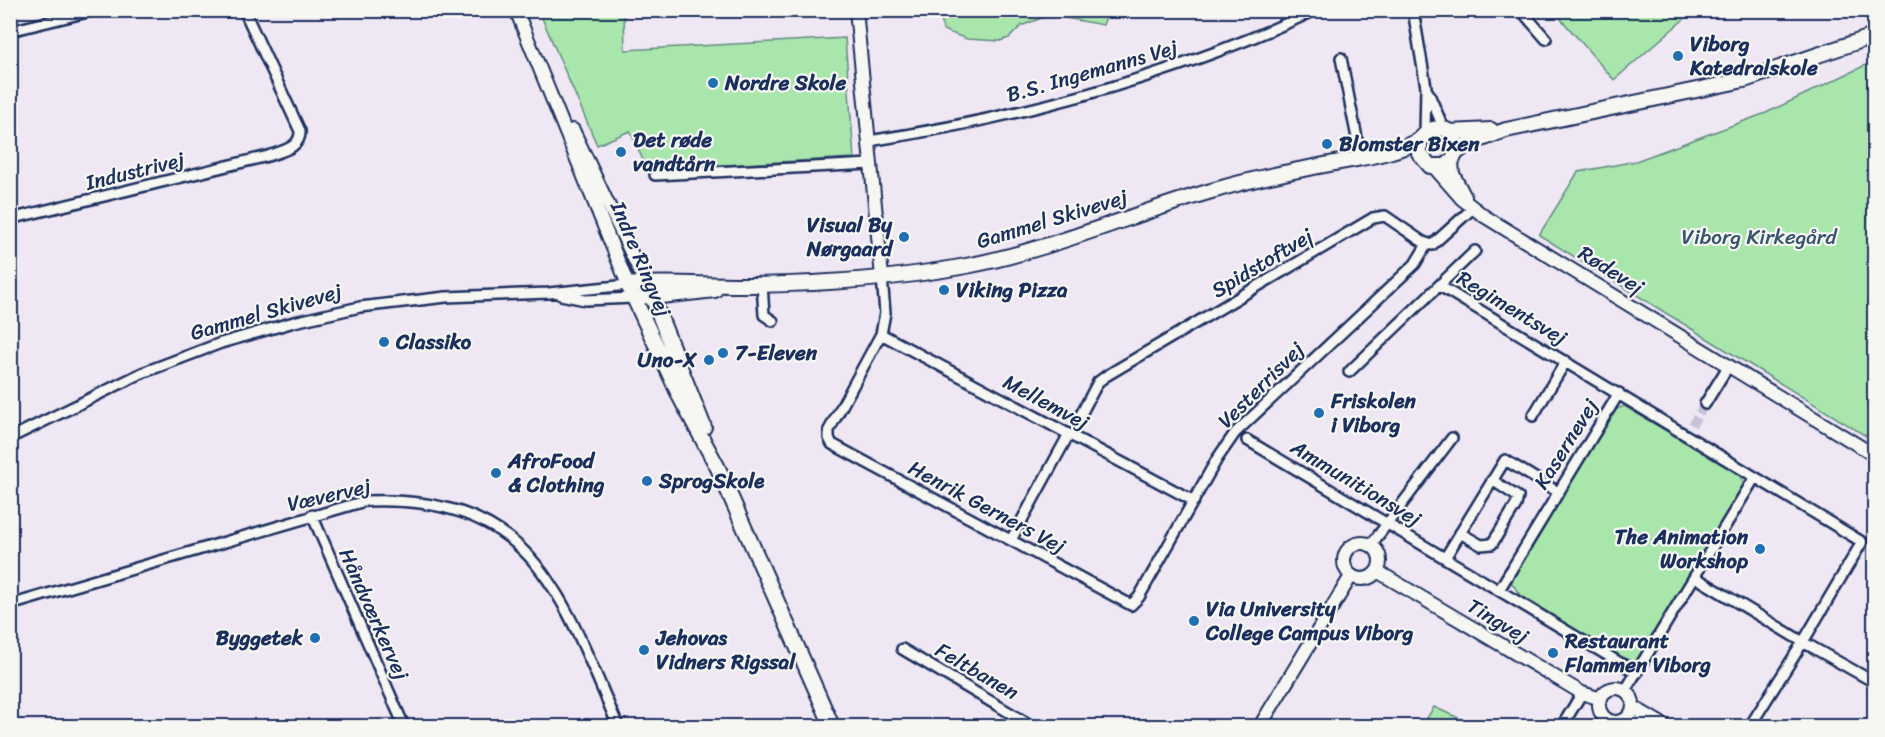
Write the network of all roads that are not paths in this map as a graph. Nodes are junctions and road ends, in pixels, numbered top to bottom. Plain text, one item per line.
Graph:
1 (96, 10) edge
2 (244, 10) edge
3 (516, 10) edge
4 (856, 10) edge
5 (1316, 10) edge
6 (1413, 10) edge
7 (1521, 10) edge
8 (10, 31) edge
9 (1875, 36) edge
10 (1546, 39) dead end
11 (1341, 57) dead end
12 (538, 60) junction
13 (1426, 87) junction
14 (1506, 130) junction
15 (1447, 131) junction
16 (1423, 136) junction
17 (869, 141) junction
18 (1378, 155) junction
19 (1454, 157) junction
20 (1361, 158) junction
21 (1421, 158) junction
22 (871, 164) junction
23 (1434, 167) junction
24 (655, 175) dead end
25 (1473, 208) junction
26 (10, 219) edge
27 (1427, 244) junction
28 (1475, 251) dead end
29 (882, 277) junction
30 (646, 284) junction
31 (755, 285) junction
32 (1440, 286) junction
33 (631, 291) junction
34 (549, 294) junction
35 (652, 297) junction
36 (773, 321) dead end
37 (881, 334) junction
38 (1566, 361) junction
39 (1729, 365) junction
40 (1349, 372) dead end
41 (1619, 393) junction
42 (1705, 404) tunnel mouth
43 (1533, 416) dead end
44 (1078, 418) dead end
45 (1069, 434) junction
46 (10, 438) edge
47 (1452, 438) dead end
48 (1248, 440) dead end
49 (1875, 455) edge
50 (718, 468) junction
51 (1755, 477) junction
52 (1492, 480) junction
53 (1558, 492) junction
54 (1194, 501) junction
55 (312, 515) junction
56 (1386, 522) junction
57 (1460, 533) junction
58 (1011, 540) junction
59 (1371, 545) junction
60 (1445, 558) junction
61 (1377, 571) junction
62 (1351, 576) junction
63 (1695, 577) junction
64 (1499, 590) junction
65 (10, 605) edge
66 (1131, 605) joint
67 (1803, 642) junction
68 (902, 649) dead end
69 (1637, 673) junction
70 (1875, 682) edge
71 (1625, 691) junction
72 (1582, 693) junction
73 (1600, 699) junction
74 (1633, 707) junction
75 (1626, 719) junction
76 (404, 726) edge
77 (618, 726) edge
78 (832, 726) edge
79 (1032, 726) edge
80 (1260, 726) edge
81 (1562, 726) edge
82 (1643, 726) edge
83 (1665, 726) edge
84 (1750, 726) edge

1 - 8 street
2 - 26 street, Industrivej
3 - 12 street, Indre Ringvej
4 - 17 street
5 - 17 street, B.S. Ingemanns Vej
6 - 13 street
7 - 10 street
9 - 14 main road
11 - 20 street
12 - 30 street, Indre Ringvej
12 - 33 street, Indre Ringvej
13 - 15 street
13 - 16 street
14 - 15 main road
14 - 19 main road
15 - 16 main road
15 - 19 main road
16 - 18 main road, Gammel Skivevej
16 - 21 main road
17 - 22 street
18 - 20 main road, Gammel Skivevej
18 - 21 main road, Gammel Skivevej
19 - 23 main road
19 - 25 street, Rødevej
20 - 29 main road, Gammel Skivevej
21 - 23 main road
22 - 24 street
22 - 29 street
23 - 25 street, Rødevej
25 - 27 street
25 - 39 street, Rødevej
27 - 44 street, Spidstoftvej
27 - 54 street, Vesterrisvej
28 - 32 street, Regimentsvej
29 - 31 main road, Gammel Skivevej
29 - 37 street
30 - 31 main road, Gammel Skivevej
30 - 33 main road, Gammel Skivevej
30 - 35 street, Indre Ringvej
31 - 35 main road, Gammel Skivevej
31 - 36 street
32 - 38 street, Regimentsvej
32 - 40 street, Regimentsvej
33 - 34 street, Gammel Skivevej
33 - 34 street, Gammel Skivevej
33 - 35 street, Gammel Skivevej
33 - 50 main road, Indre Ringvej
34 - 46 street, Gammel Skivevej
35 - 50 main road, Indre Ringvej
37 - 45 street, Mellemvej
37 - 58 street, Henrik Gerners Vej
38 - 41 street, Regimentsvej
38 - 43 street, Regimentsvej
39 - 42 street
39 - 49 street, Rødevej
41 - 51 street, Kasernevej
41 - 53 street, Kasernevej
45 - 54 street, Mellemvej
45 - 58 street
47 - 56 street
48 - 56 street, Ammunitionsvej
50 - 78 main road, Indre Ringvej
51 - 63 street
51 - 67 street, Kasernevej
52 - 53 street
52 - 57 street
52 - 57 street
53 - 64 street, Kasernevej
54 - 66 street, Vesterrisvej
55 - 65 street, Vævervej
55 - 76 street, Håndværkervej
55 - 77 street, Vævervej
56 - 59 street
56 - 60 street, Ammunitionsvej
57 - 60 street
58 - 66 street, Henrik Gerners Vej
59 - 61 street
59 - 62 street
60 - 64 street, Ammunitionsvej
61 - 62 street
61 - 72 street, Tingvej
62 - 80 street
63 - 67 street
63 - 69 street
64 - 69 street, Ammunitionsvej
67 - 70 street
67 - 84 street
68 - 79 street, Feltbanen
69 - 71 street
71 - 73 street
71 - 74 street
72 - 73 street, Tingvej
72 - 81 street
73 - 75 street
74 - 75 street
74 - 83 street
75 - 82 street

